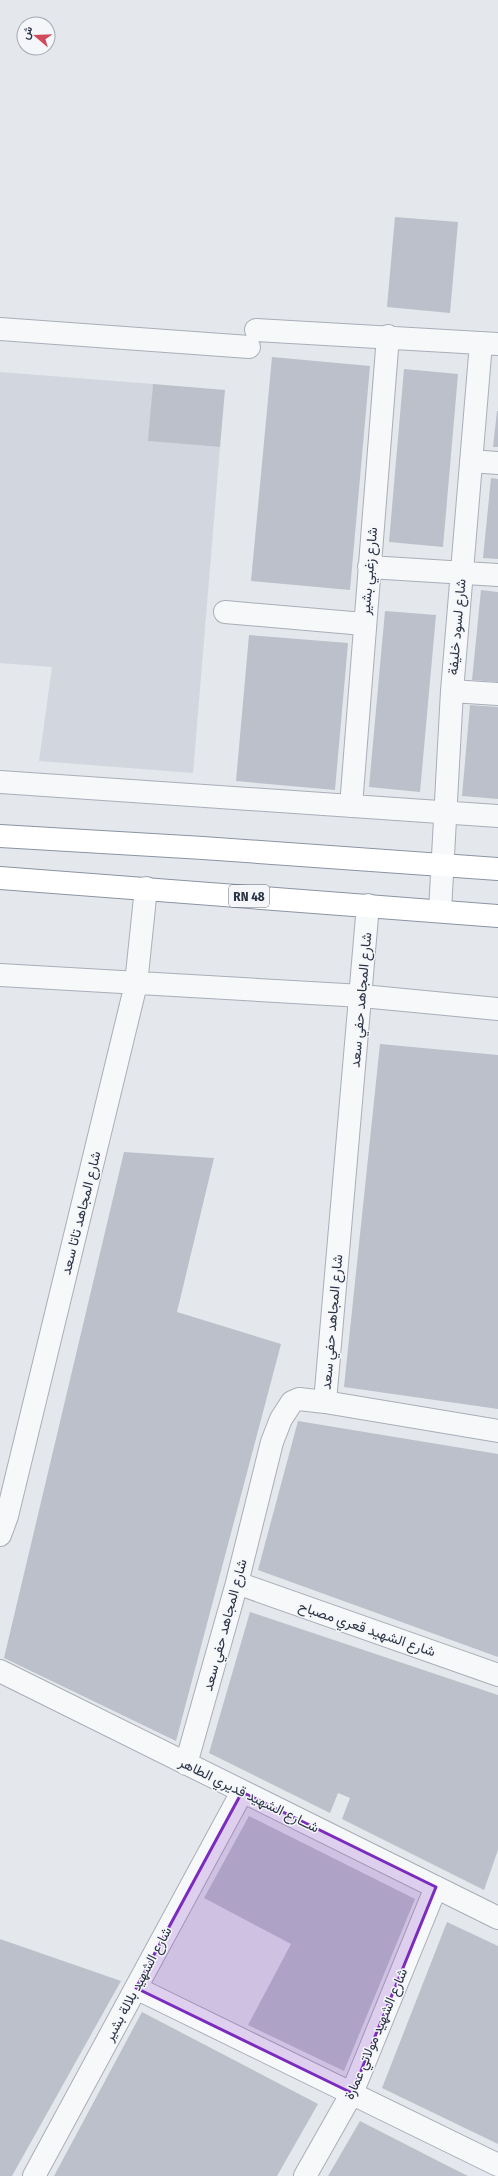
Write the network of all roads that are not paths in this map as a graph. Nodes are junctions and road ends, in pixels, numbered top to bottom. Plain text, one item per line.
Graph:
1 (0, 329) edge
2 (388, 336) junction
3 (489, 343) edge
4 (471, 461) junction
5 (498, 463) edge
6 (369, 567) junction
7 (462, 572) junction
8 (498, 574) edge
9 (225, 612) dead end
10 (364, 624) junction
11 (452, 691) junction
12 (498, 694) edge
13 (0, 782) edge
14 (351, 806) junction
15 (444, 811) junction
16 (498, 816) edge
17 (0, 836) edge
18 (443, 866) junction
19 (498, 869) edge
20 (0, 878) edge
21 (146, 888) junction
22 (368, 905) junction
23 (440, 911) junction
24 (498, 916) edge
25 (0, 975) edge
26 (136, 984) junction
27 (362, 996) junction
28 (498, 1009) edge
29 (325, 1402) junction
30 (498, 1431) edge
31 (0, 1535) edge
32 (237, 1583) junction
33 (0, 1672) edge
34 (498, 1676) edge
35 (186, 1764) junction
36 (242, 1792) junction
37 (436, 1887) junction
38 (498, 1918) edge
39 (136, 1988) junction
40 (352, 2093) junction
41 (498, 2165) edge
42 (34, 2176) edge
43 (305, 2176) edge

1 - 2 street
2 - 3 street
2 - 6 street, شارع زغبي بشير
3 - 4 street, شارع لسود خليفة
4 - 5 street
4 - 7 street, شارع لسود خليفة
6 - 7 street
6 - 10 street, شارع زغبي بشير
7 - 8 street
7 - 11 street, شارع لسود خليفة
9 - 10 street
10 - 14 street, شارع زغبي بشير
11 - 12 street
11 - 15 street, شارع لسود خليفة
13 - 14 street
14 - 15 street
15 - 16 street
15 - 18 street, شارع لسود خليفة
17 - 18 highway
18 - 19 highway
18 - 23 street, شارع لسود خليفة
20 - 21 highway, RN 48
21 - 22 highway, RN 48
21 - 26 street, شارع المجاهد تاتا سعد
22 - 23 highway, RN 48
22 - 27 street, شارع المجاهد حفي سعد
23 - 24 highway, RN 48
25 - 26 street
26 - 27 street
26 - 31 street, شارع المجاهد تاتا سعد
27 - 28 street
27 - 29 street, شارع المجاهد حفي سعد
29 - 30 street
29 - 32 street, شارع المجاهد حفي سعد
32 - 34 street, شارع الشهيد قعري مصباح
32 - 35 street, شارع المجاهد حفي سعد
33 - 35 street, شــارع الشهيد قديري الطاهر
35 - 36 street, شــارع الشهيد قديري الطاهر
36 - 37 street, شــارع الشهيد قديري الطاهر
36 - 39 street, شارع الشهيد بلالة بشير
37 - 38 street, شــارع الشهيد قديري الطاهر
37 - 40 street, شارع الشهيد مولاتي عمارة
39 - 40 street
39 - 42 street, شارع الشهيد بلالة بشير
40 - 41 street
40 - 43 street, شارع الشهيد مولاتي عمارة

